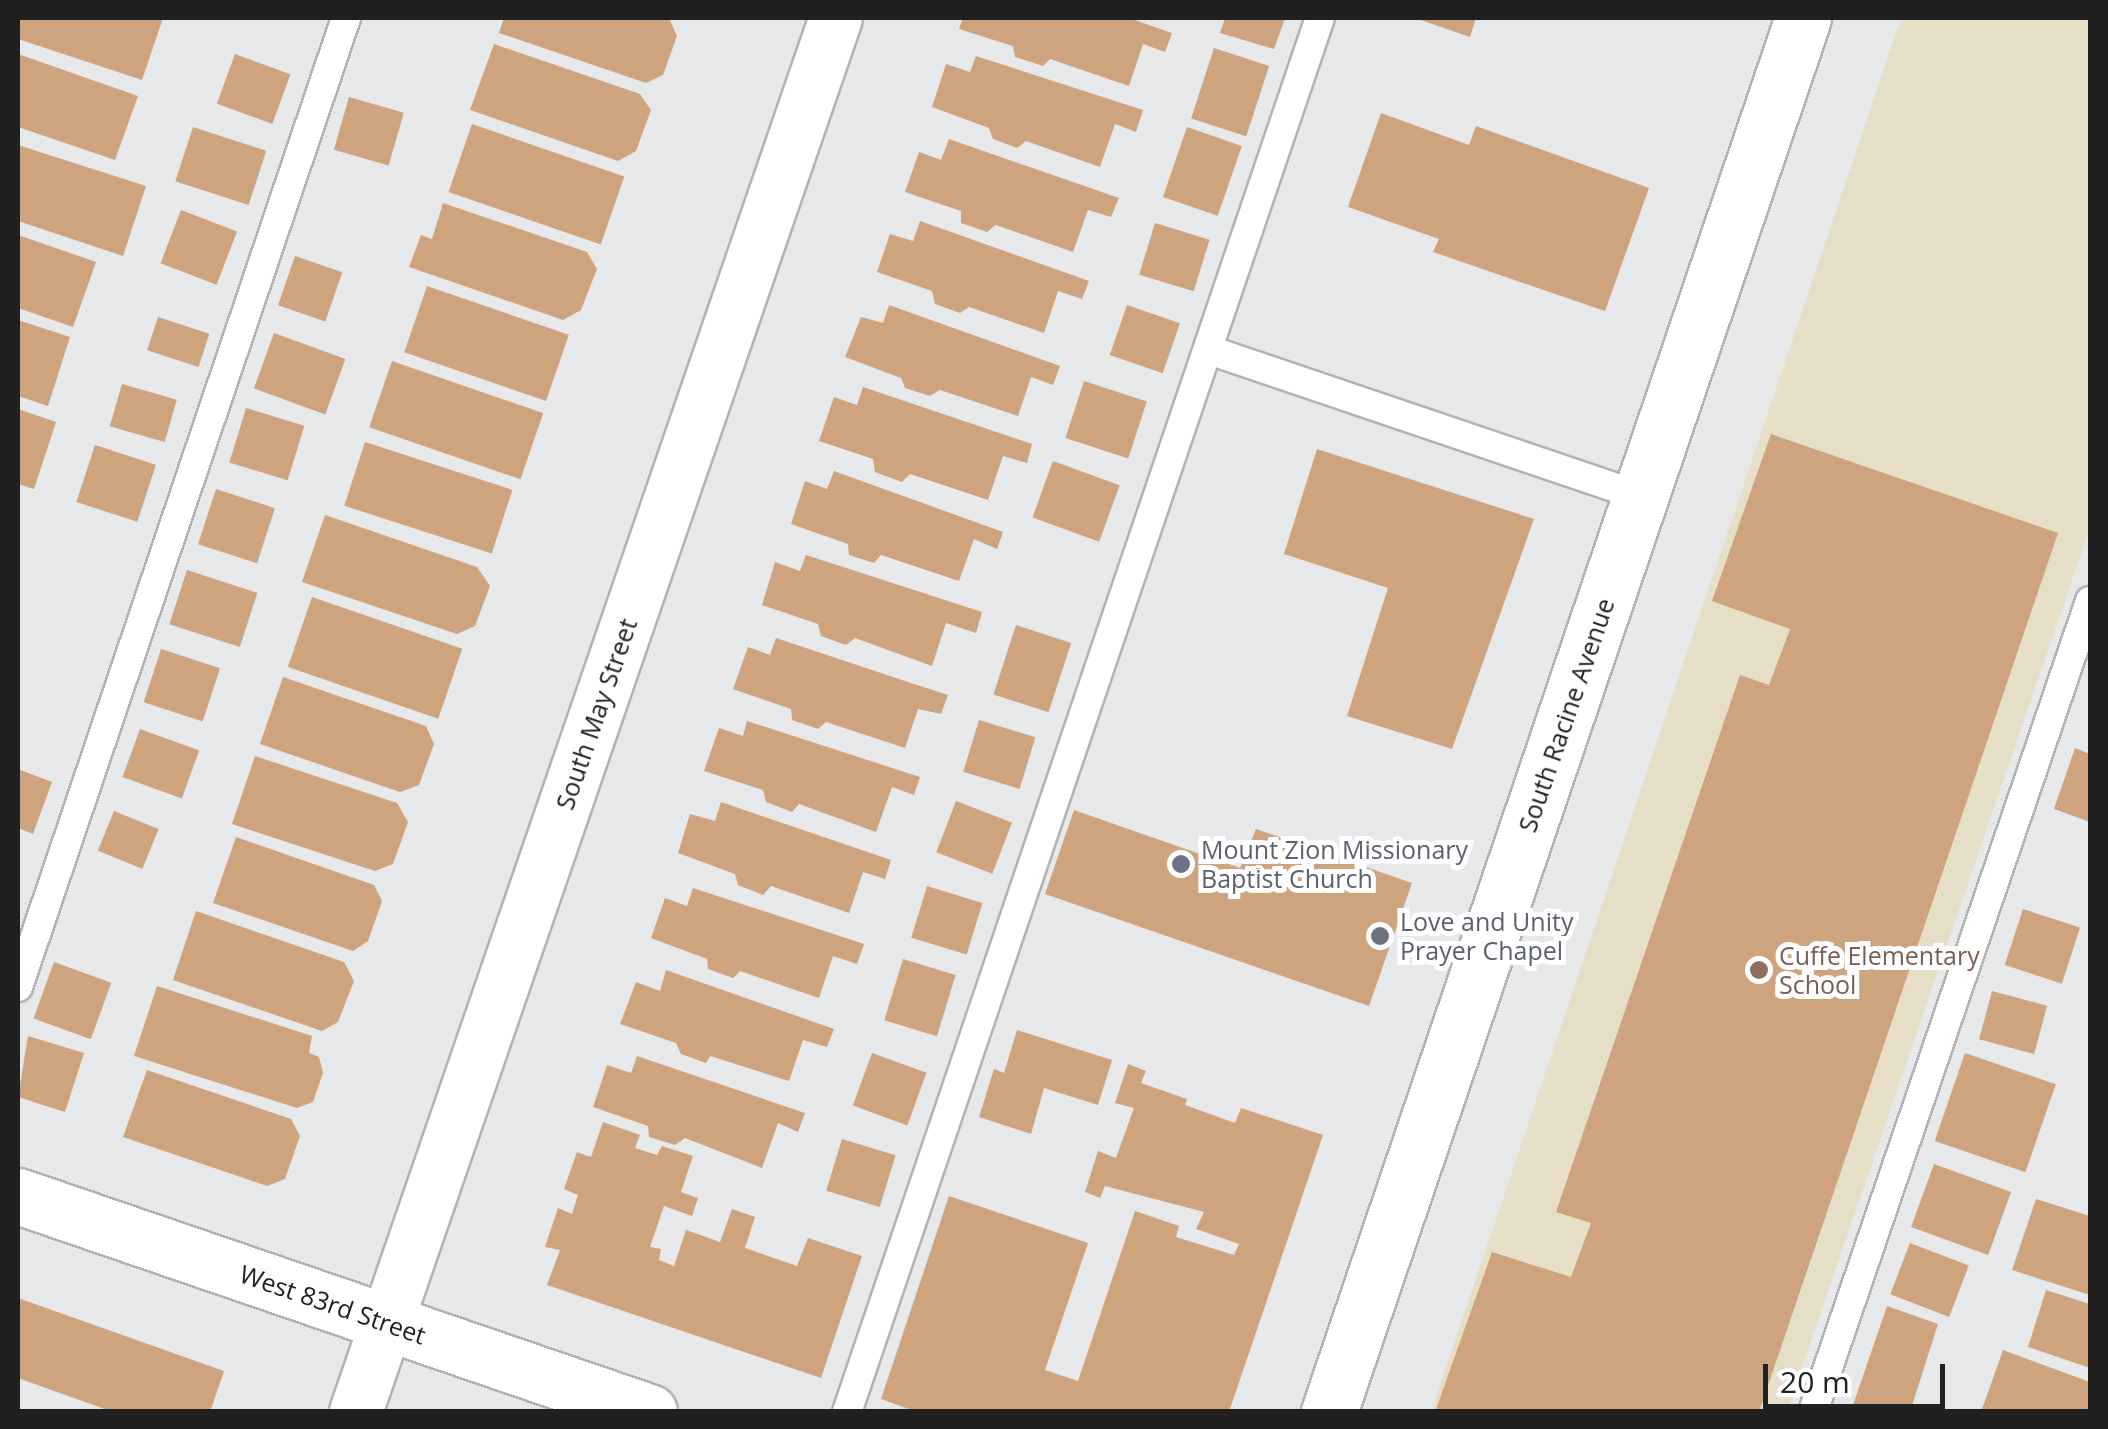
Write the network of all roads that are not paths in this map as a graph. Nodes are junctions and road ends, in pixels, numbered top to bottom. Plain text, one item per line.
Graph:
1 (346, 18) edge
2 (836, 18) edge
3 (1320, 18) edge
4 (1804, 18) edge
5 (1209, 350) junction
6 (1641, 496) junction
7 (2090, 602) edge
8 (18, 987) edge
9 (18, 1196) edge
10 (386, 1322) junction
11 (356, 1412) edge
12 (648, 1412) edge
13 (847, 1412) edge
14 (1329, 1412) edge
15 (1812, 1412) edge

1 - 8 lane
2 - 10 street, South May Street
3 - 5 lane
4 - 6 street, South Racine Avenue
5 - 6 lane
5 - 13 lane
6 - 14 street, South Racine Avenue
7 - 15 lane
9 - 10 street, West 83rd Street
10 - 11 street, South May Street
10 - 12 street, West 83rd Street

